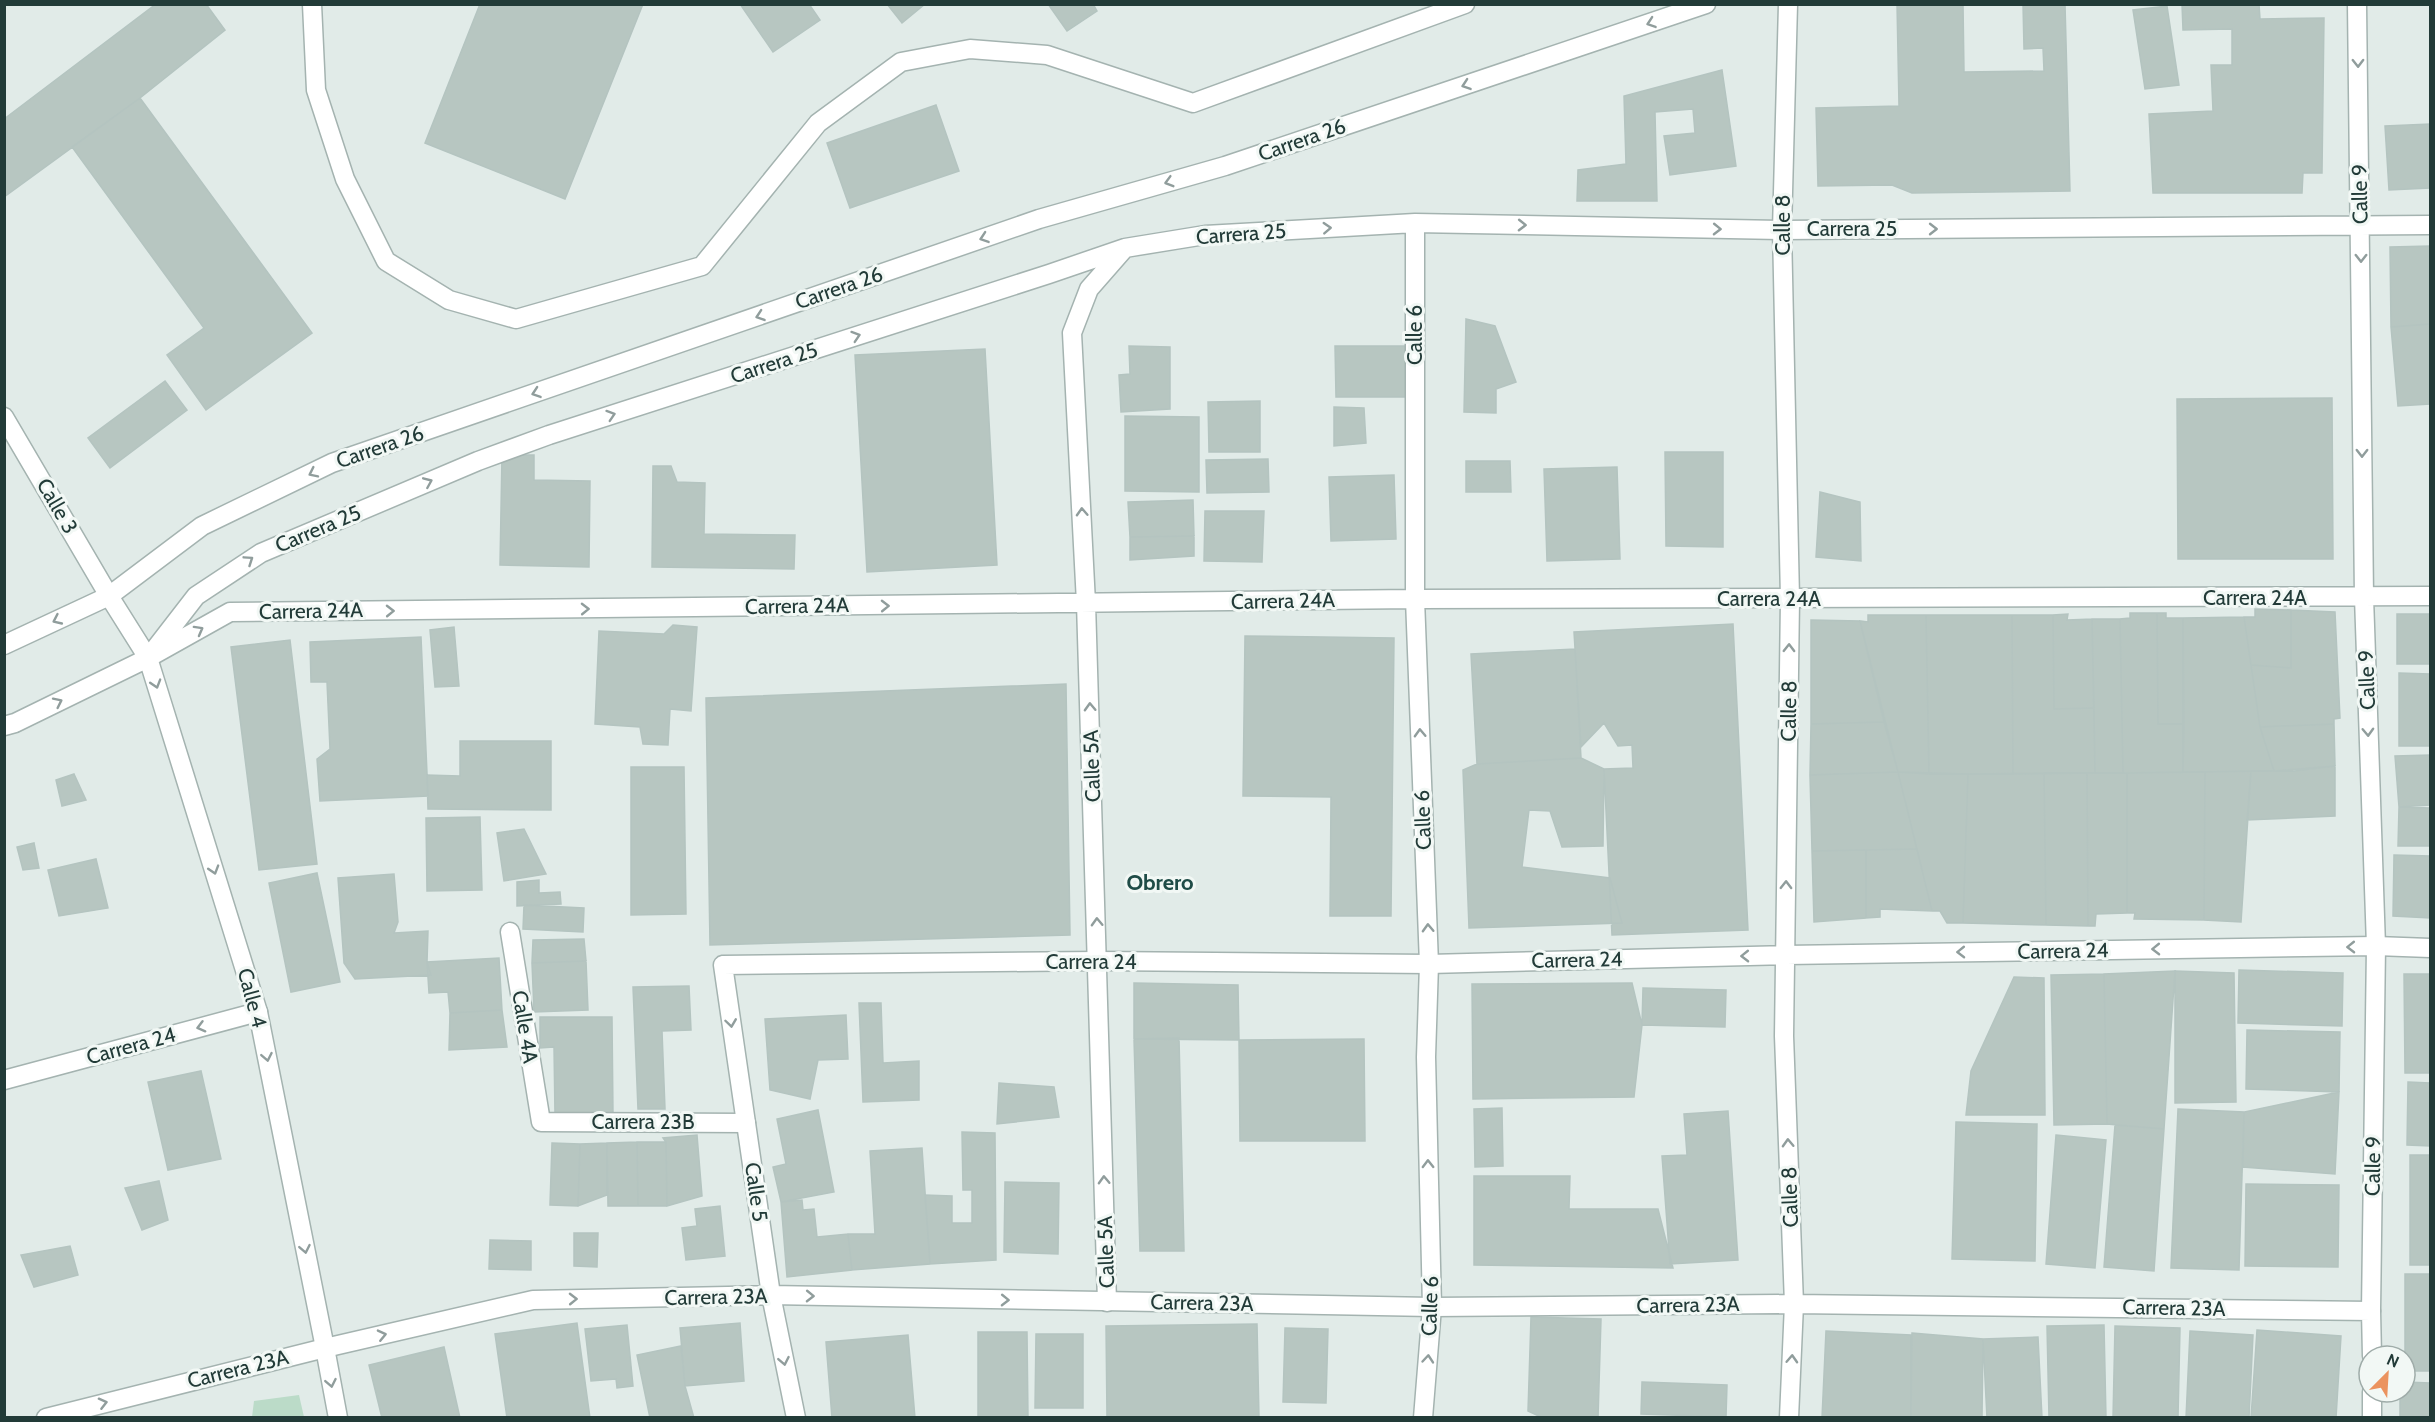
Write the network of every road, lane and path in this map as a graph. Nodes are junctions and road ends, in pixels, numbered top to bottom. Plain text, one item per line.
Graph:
1 (312, 4) edge
2 (1465, 4) edge
3 (1706, 4) edge
4 (1788, 4) edge
5 (2357, 4) edge
6 (1415, 223) junction
7 (2360, 225) junction
8 (2430, 225) edge
9 (1782, 230) junction
10 (1125, 248) junction
11 (4, 417) edge
12 (109, 596) junction
13 (2430, 596) edge
14 (2364, 597) junction
15 (1414, 599) junction
16 (1790, 599) junction
17 (1086, 603) junction
18 (4, 645) edge
19 (148, 658) junction
20 (4, 726) edge
21 (510, 932) dead end
22 (2376, 946) junction
23 (2430, 948) edge
24 (1786, 955) junction
25 (1098, 961) junction
26 (1429, 964) junction
27 (723, 965) joint
28 (258, 1012) junction
29 (4, 1080) edge
30 (541, 1122) joint
31 (746, 1123) junction
32 (771, 1295) junction
33 (1107, 1302) junction
34 (1794, 1304) junction
35 (1432, 1307) junction
36 (2371, 1311) junction
37 (2372, 1344) edge
38 (325, 1347) junction
39 (46, 1418) edge
40 (338, 1418) edge
41 (796, 1418) edge
42 (1423, 1418) edge
43 (1789, 1418) edge

1 - 2 street
3 -> 12 street, Carrera 26
4 - 9 street, Calle 8
5 -> 7 street, Calle 9
6 -> 9 street, Carrera 25
10 -> 6 street, Carrera 25
6 - 15 street, Calle 6
7 - 8 street, Carrera 25
9 -> 7 street, Carrera 25
7 -> 14 street, Calle 9
9 - 16 street, Calle 8
17 -> 10 street, Calle 5A
19 -> 10 street, Carrera 25
11 - 12 street, Calle 3
12 -> 18 street, Carrera 26
12 - 19 street, Calle 4
13 - 14 street, Carrera 24A
14 - 16 street, Carrera 24A
14 -> 22 street, Calle 9
15 - 16 street, Carrera 24A
15 - 17 street, Carrera 24A
26 -> 15 street, Calle 6
24 -> 16 street, Calle 8
19 -> 17 street, Carrera 24A
25 -> 17 street, Calle 5A
20 -> 19 street
19 -> 28 street, Calle 4
21 - 30 street, Calle 4A
22 - 23 street, Carrera 24
22 -> 24 street, Carrera 24
22 - 36 street, Calle 9
24 -> 26 street, Carrera 24
34 -> 24 street, Calle 8
25 - 26 street, Carrera 24
25 - 27 street, Carrera 24
33 -> 25 street, Calle 5A
35 -> 26 street, Calle 6
27 -> 31 street, Calle 5
28 -> 29 street, Carrera 24
28 -> 38 street, Calle 4
30 - 31 street, Carrera 23B
31 - 32 street, Calle 5
32 -> 33 street, Carrera 23A
38 -> 32 street, Carrera 23A
32 -> 41 street, Calle 5
33 - 35 street, Carrera 23A
34 - 35 street, Carrera 23A
34 - 36 street, Carrera 23A
43 -> 34 street, Calle 8
42 -> 35 street, Calle 6
36 - 37 street, Calle 9
39 -> 38 street, Carrera 23A
38 -> 40 street, Calle 4

